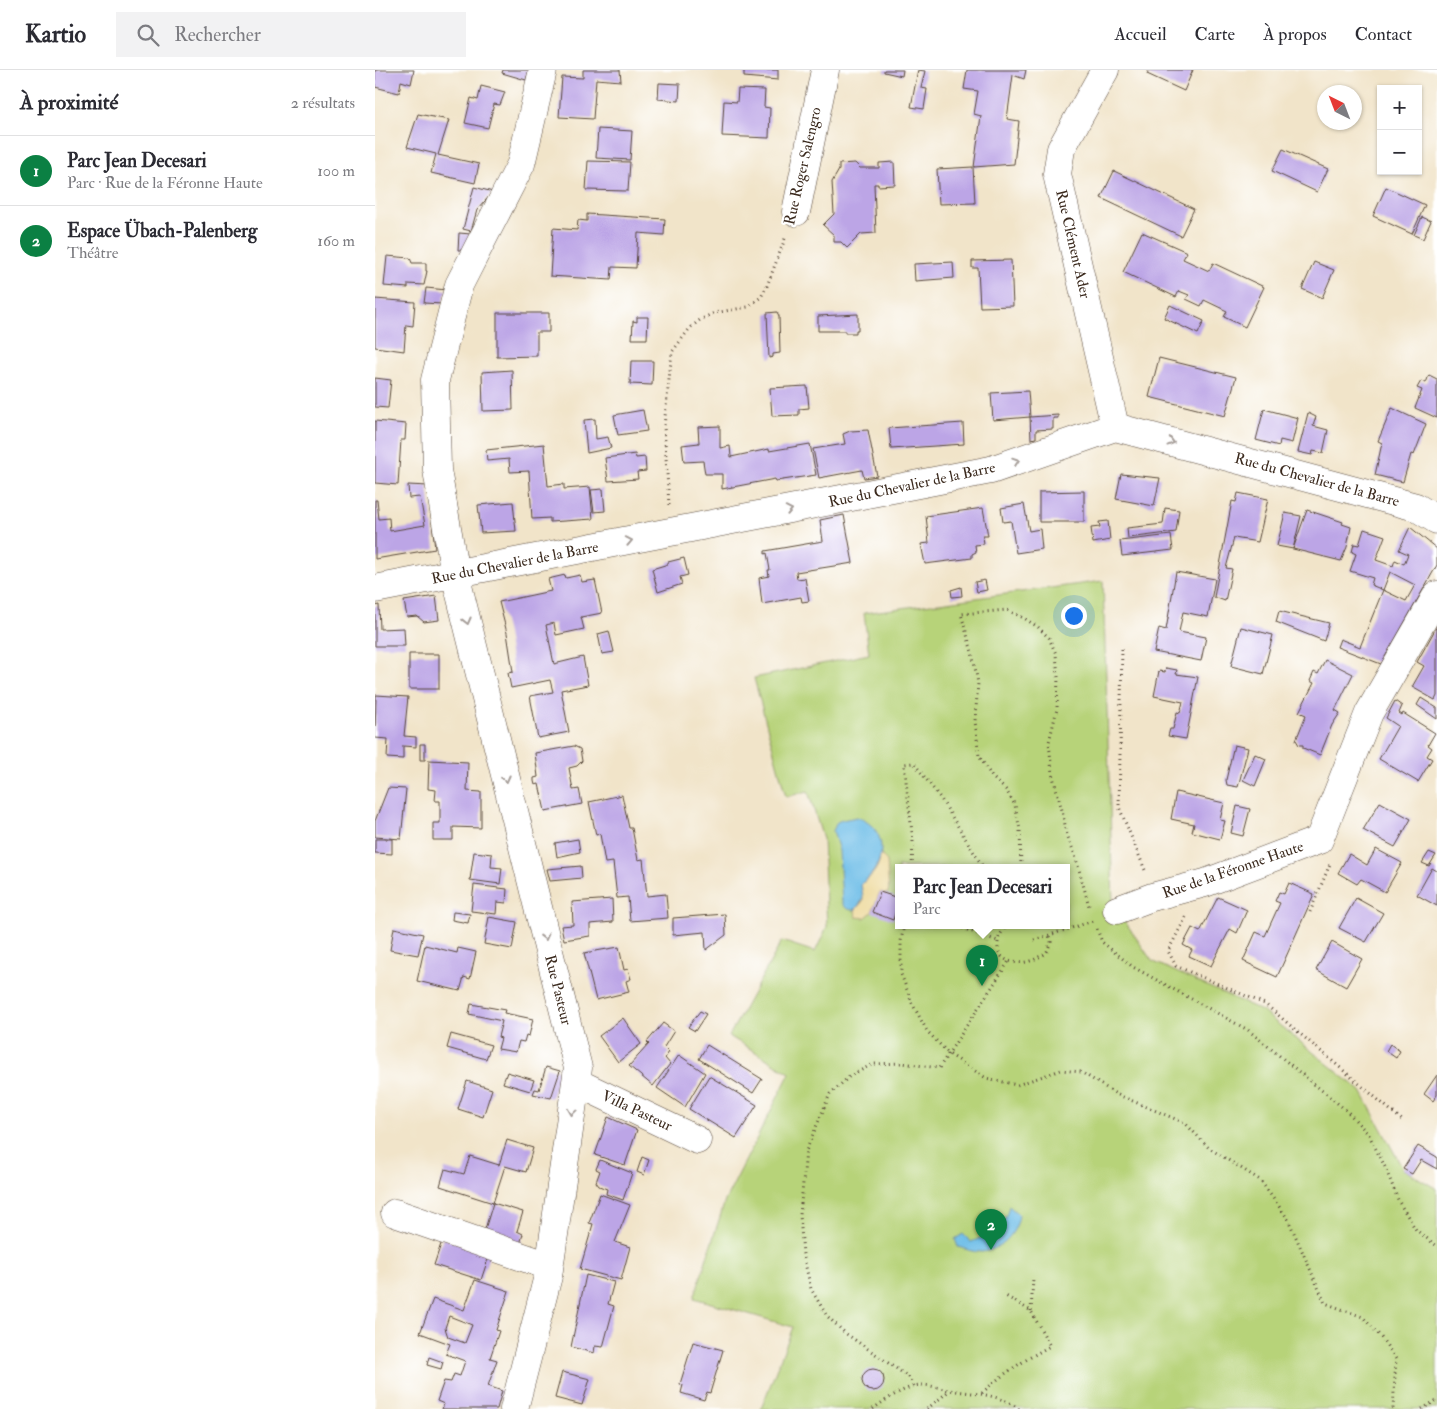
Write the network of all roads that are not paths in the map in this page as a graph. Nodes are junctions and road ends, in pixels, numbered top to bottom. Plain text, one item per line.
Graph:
1 (543, 70) edge
2 (825, 70) edge
3 (1105, 70) edge
4 (796, 212) road end
5 (1115, 427) junction
6 (1437, 520) edge
7 (455, 574) junction
8 (375, 589) edge
9 (1437, 595) edge
10 (1105, 916) road end
11 (576, 1082) junction
12 (697, 1140) dead end
13 (395, 1213) dead end
14 (549, 1266) junction
15 (514, 1409) edge

1 - 7 street, Rue Pasteur
2 - 4 street, Rue Roger Salengro
3 - 5 street, Rue Clément Ader
5 -> 6 street, Rue du Chevalier de la Barre
7 -> 5 street, Rue du Chevalier de la Barre
7 - 8 street, Rue du Chevalier de la Barre
7 -> 11 street, Rue Pasteur
9 - 10 street, Rue de la Féronne Haute
11 - 12 street, Villa Pasteur
11 -> 14 street, Rue Pasteur
13 - 14 street
14 - 15 street, Rue Pasteur

